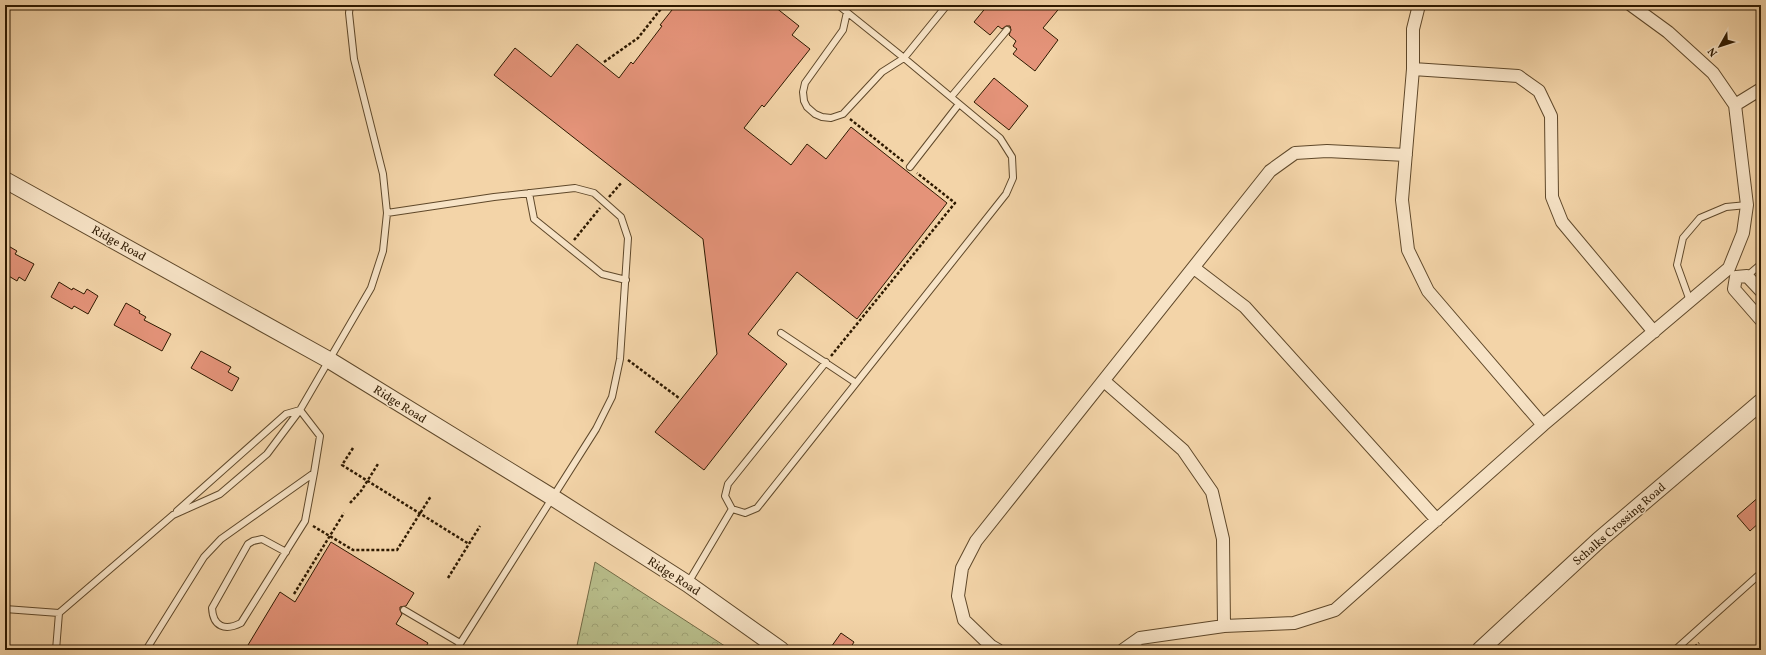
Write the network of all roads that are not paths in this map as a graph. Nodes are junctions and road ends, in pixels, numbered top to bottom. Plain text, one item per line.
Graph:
1 (350, 5) edge
2 (838, 5) edge
3 (947, 5) edge
4 (1419, 5) edge
5 (1631, 5) edge
6 (847, 12) junction
7 (1007, 30) dead end
8 (904, 58) junction
9 (1414, 69) junction
10 (1761, 89) edge
11 (951, 97) junction
12 (959, 104) junction
13 (1735, 105) junction
14 (1406, 155) junction
15 (910, 167) road end
16 (5, 180) edge
17 (529, 193) junction
18 (1747, 205) junction
19 (387, 213) junction
20 (1761, 264) edge
21 (1194, 268) junction
22 (1737, 274) junction
23 (626, 280) junction
24 (1761, 291) edge
25 (1690, 301) junction
26 (1761, 320) edge
27 (1654, 332) junction
28 (781, 333) dead end
29 (329, 360) junction
30 (826, 362) junction
31 (1104, 381) junction
32 (856, 383) junction
33 (1761, 402) edge
34 (300, 410) junction
35 (1544, 425) junction
36 (314, 473) junction
37 (552, 497) junction
38 (732, 509) junction
39 (172, 515) junction
40 (1437, 520) junction
41 (286, 552) junction
42 (1761, 573) edge
43 (688, 584) junction
44 (5, 609) edge
45 (404, 610) dead end
46 (59, 613) junction
47 (1224, 626) junction
48 (460, 644) junction
49 (56, 650) edge
50 (146, 650) edge
51 (456, 650) edge
52 (781, 650) edge
53 (998, 650) edge
54 (1123, 650) edge
55 (1480, 650) edge
56 (1675, 650) edge

1 - 19 lane
2 - 6 lane
3 - 8 lane
4 - 9 street
5 - 13 street
6 - 8 lane
6 - 8 lane
7 - 11 lane
8 - 11 lane
9 - 14 street
9 - 27 street
10 - 13 street
11 - 12 lane
12 - 15 lane
12 - 32 lane
13 - 18 street
14 - 21 street
14 - 35 street
16 - 29 street, Ridge Road
17 - 19 lane
17 - 23 lane
17 - 23 lane
18 - 22 street
18 - 25 lane
19 - 29 lane
20 - 22 lane
21 - 31 street
21 - 40 street
22 - 24 street
22 - 25 street
22 - 26 street
23 - 37 lane
25 - 27 street
27 - 35 street
28 - 30 lane
29 - 34 lane
29 - 37 street, Ridge Road
30 - 32 lane
30 - 38 lane
31 - 47 street
31 - 53 street
32 - 38 lane
33 - 55 street, Schalks Crossing Road
34 - 36 lane
34 - 39 lane
34 - 39 lane
35 - 40 street
36 - 41 lane
36 - 50 lane
37 - 43 street, Ridge Road
37 - 48 lane
38 - 43 lane
39 - 46 lane
40 - 47 street
41 - 41 lane
42 - 56 lane
43 - 52 street, Ridge Road
44 - 46 lane
45 - 48 lane
46 - 49 lane
47 - 54 street
48 - 51 lane

